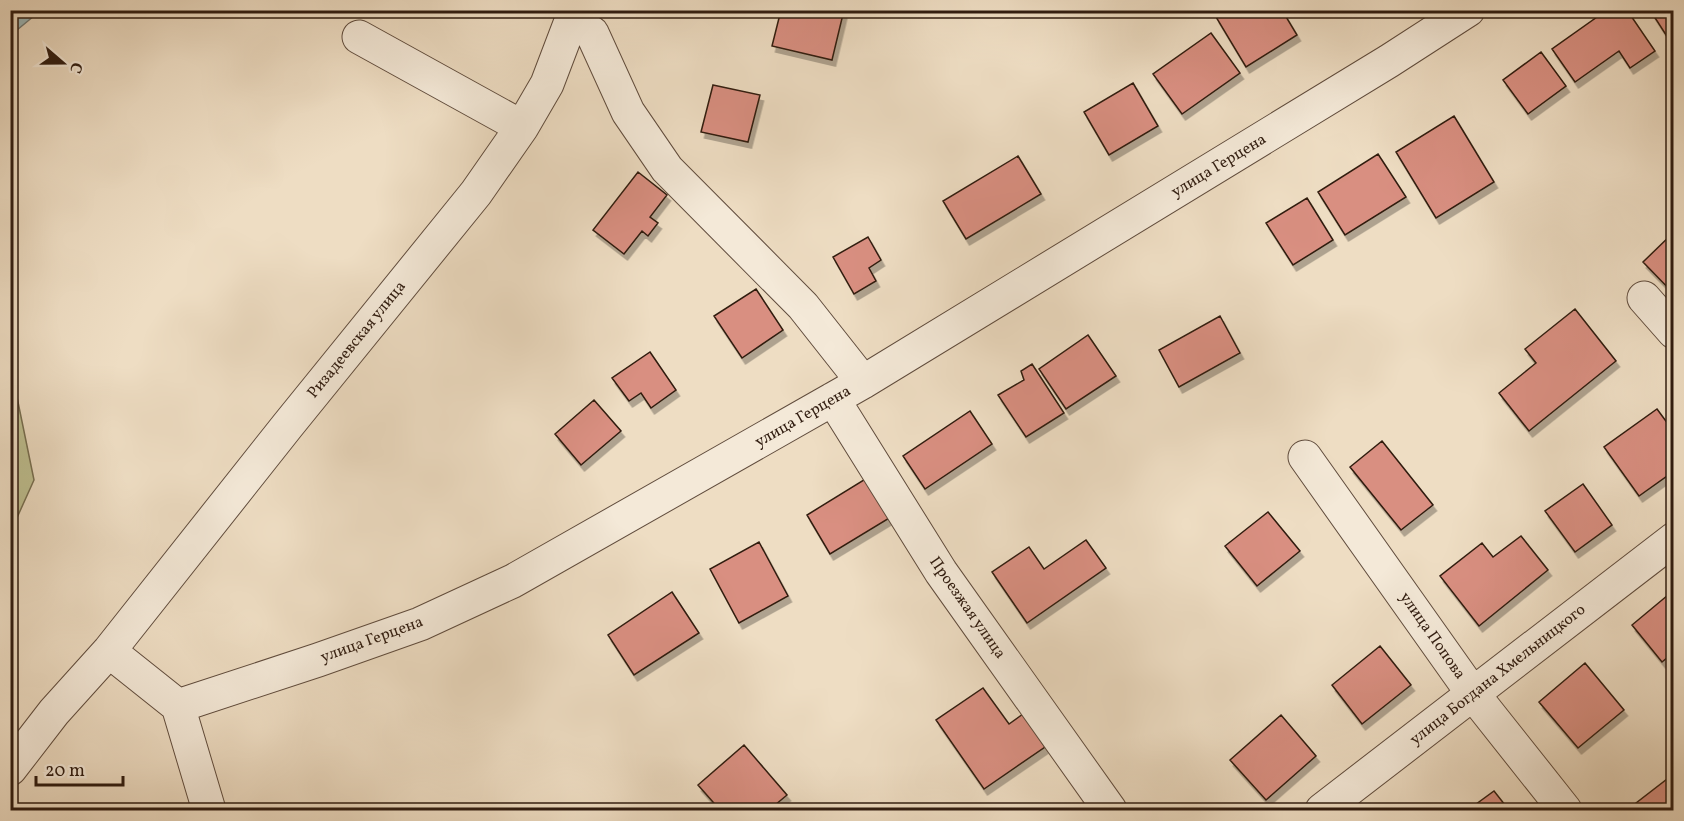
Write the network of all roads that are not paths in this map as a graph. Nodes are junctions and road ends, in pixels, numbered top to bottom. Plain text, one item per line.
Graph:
1 (1468, 10) edge
2 (572, 16) edge
3 (359, 37) dead end
4 (522, 127) junction
5 (1644, 298) dead end
6 (1674, 332) edge
7 (863, 382) junction
8 (833, 399) junction
9 (1305, 457) dead end
10 (1674, 539) edge
11 (109, 651) junction
12 (1473, 694) junction
13 (178, 706) junction
14 (10, 769) edge
15 (209, 810) edge
16 (1110, 810) edge
17 (1322, 810) edge
18 (1565, 810) edge

1 - 7 street, улица Герцена
2 - 4 street, Ризадеевская улица
2 - 7 street
3 - 4 street
4 - 11 street, Ризадеевская улица
5 - 6 street
7 - 8 street, улица Герцена
8 - 13 street, улица Герцена
8 - 16 street, Проезжая улица
9 - 12 street, улица Попова
10 - 12 street, улица Богдана Хмельницкого
11 - 13 street
11 - 14 street, Ризадеевская улица
12 - 17 street, улица Богдана Хмельницкого
12 - 18 street, улица Попова
13 - 15 street

